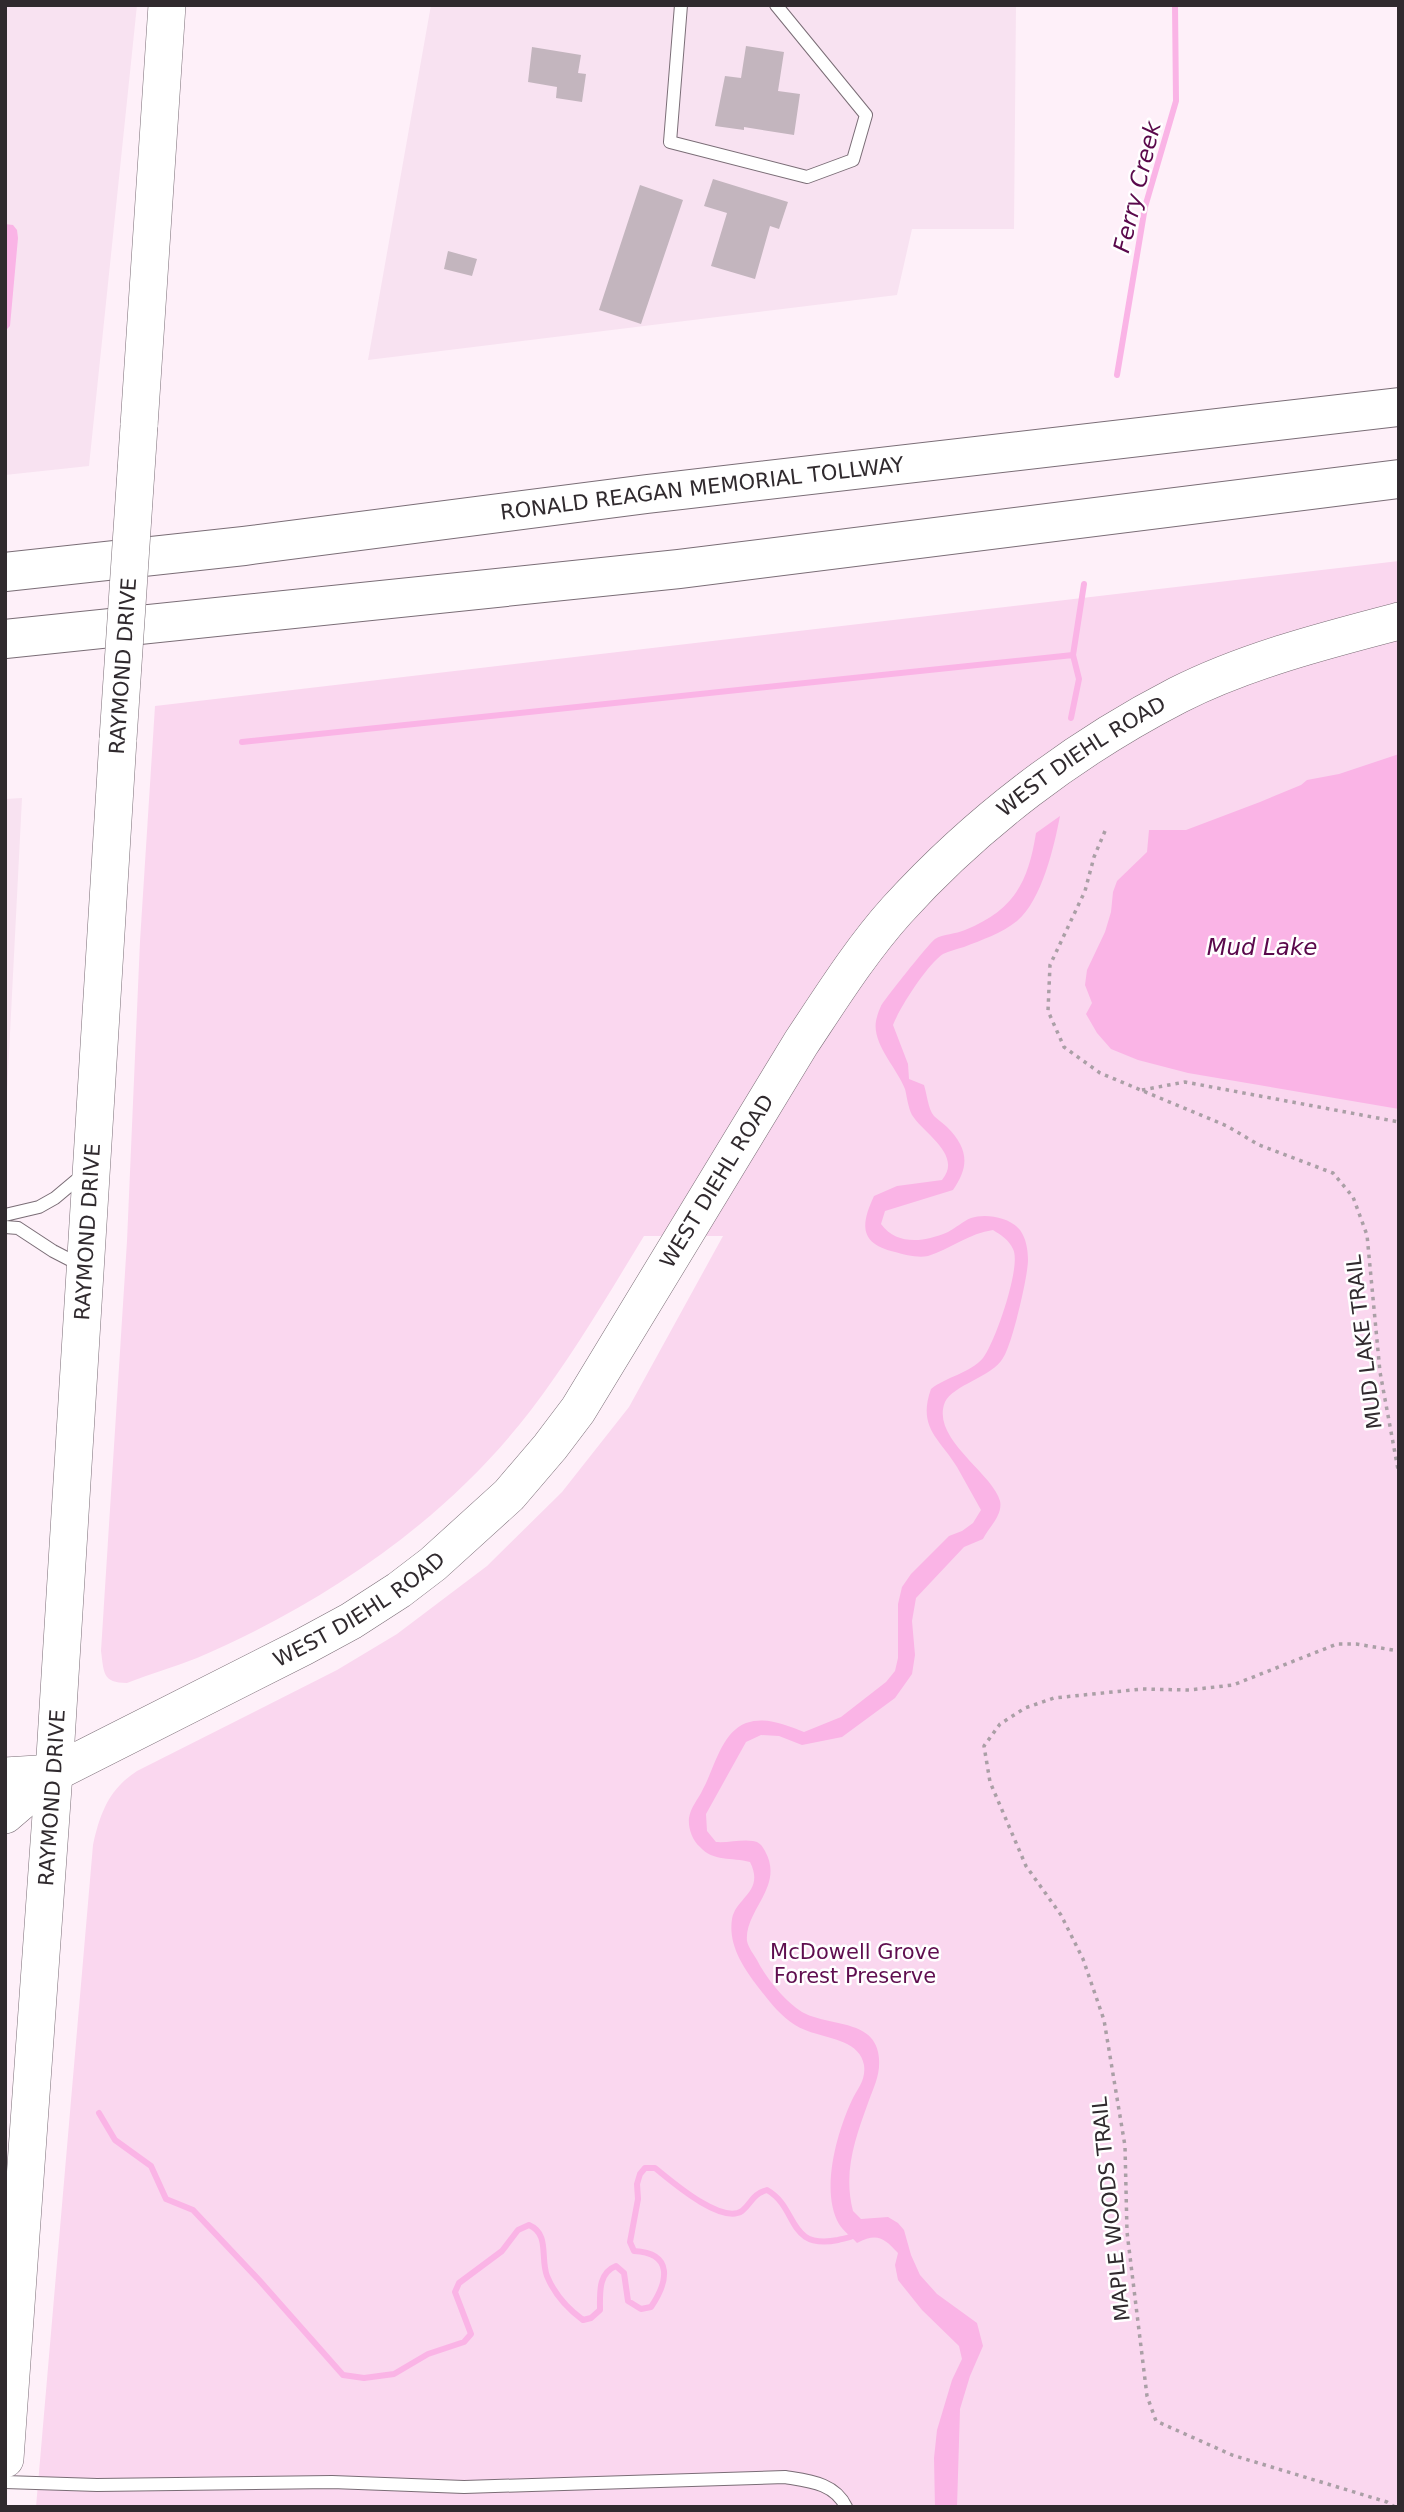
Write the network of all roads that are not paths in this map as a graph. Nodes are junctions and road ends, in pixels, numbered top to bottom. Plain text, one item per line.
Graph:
1 (167, 5) edge
2 (681, 5) edge
3 (776, 5) edge
4 (1399, 407) edge
5 (1399, 479) edge
6 (5, 572) edge
7 (1399, 621) edge
8 (5, 639) edge
9 (92, 1168) junction
10 (5, 1215) edge
11 (5, 1227) edge
12 (86, 1268) junction
13 (54, 1773) junction
14 (5, 1776) edge
15 (5, 1815) edge
16 (13, 2246) edge
17 (5, 2459) edge
18 (5, 2482) edge
19 (846, 2507) edge

1 - 9 street, RAYMOND DRIVE, bridge
2 - 3 lane
4 - 6 highway, RONALD REAGAN MEMORIAL TOLLWAY
5 - 8 highway
7 - 13 street, WEST DIEHL ROAD
9 - 10 lane
9 - 12 street, RAYMOND DRIVE
11 - 12 lane
12 - 13 street, RAYMOND DRIVE
13 - 14 street, WEST DIEHL ROAD
13 - 15 street, WEST DIEHL ROAD
13 - 16 street, RAYMOND DRIVE
16 - 17 street, RAYMOND DRIVE
18 - 19 lane

